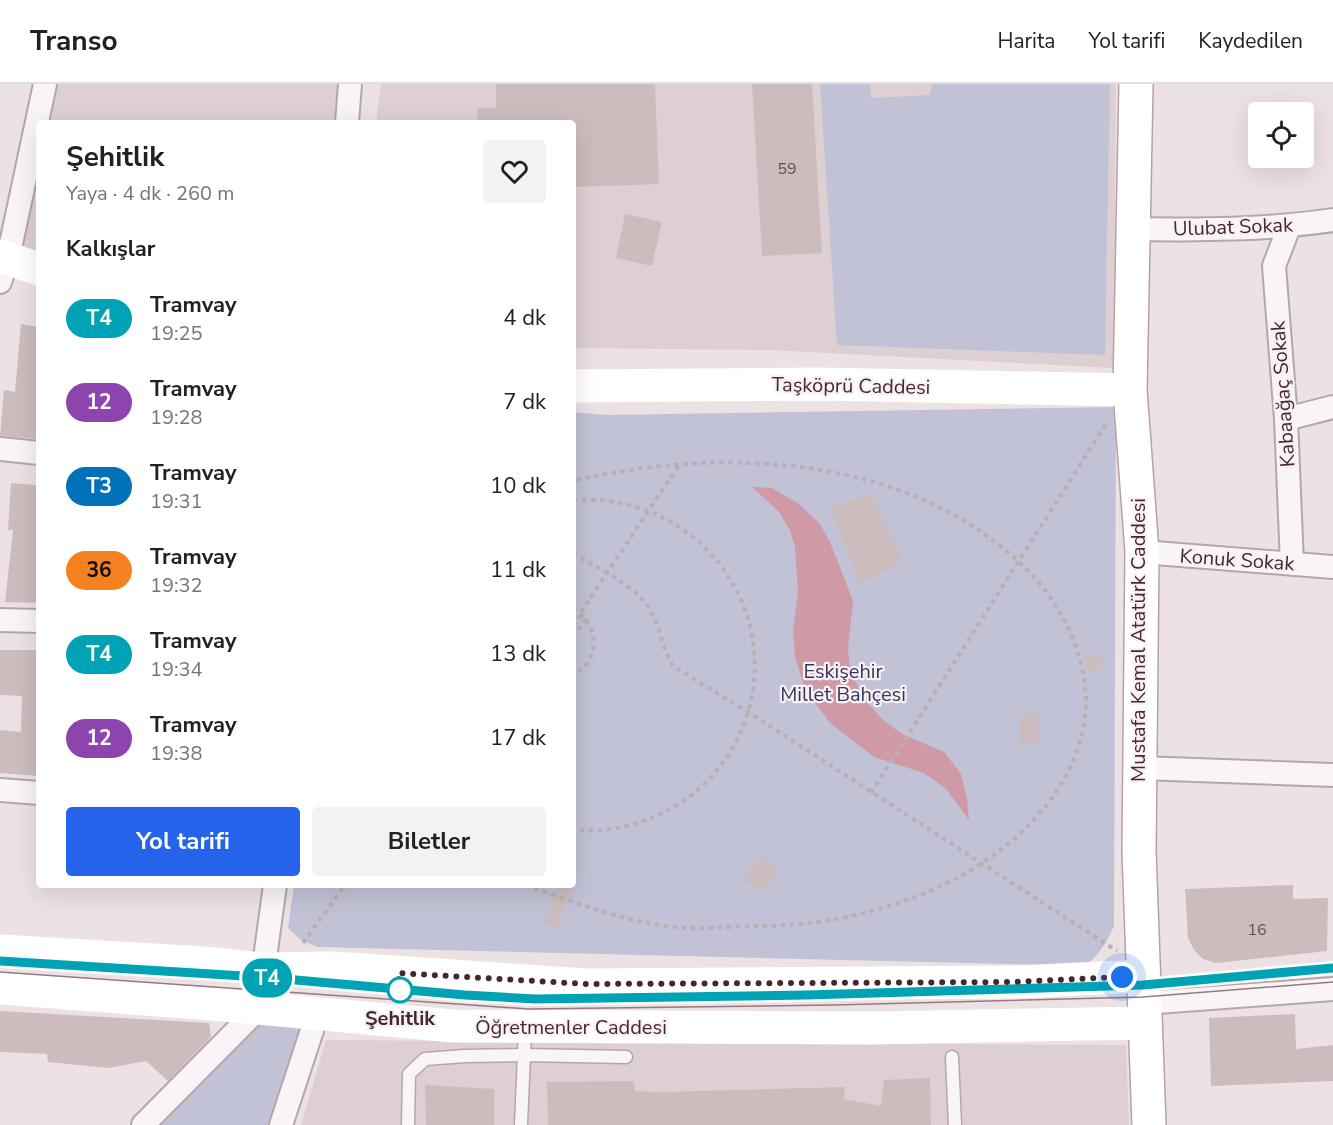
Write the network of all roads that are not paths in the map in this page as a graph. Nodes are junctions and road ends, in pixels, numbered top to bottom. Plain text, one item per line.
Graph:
1 (45, 84) edge
2 (350, 84) edge
3 (1137, 84) edge
4 (37, 120) edge
5 (347, 120) edge
6 (36, 123) edge
7 (1333, 220) edge
8 (1289, 226) junction
9 (1133, 229) junction
10 (3, 265) edge
11 (36, 269) edge
12 (576, 386) edge
13 (1121, 402) junction
14 (1333, 407) edge
15 (1286, 419) junction
16 (0, 449) edge
17 (36, 453) edge
18 (1142, 552) junction
19 (1292, 564) junction
20 (1333, 567) edge
21 (0, 620) edge
22 (36, 621) edge
23 (1140, 768) junction
24 (1333, 775) edge
25 (0, 790) edge
26 (36, 793) edge
27 (275, 888) edge
28 (0, 951) edge
29 (263, 969) junction
30 (0, 988) edge
31 (1333, 989) edge
32 (1139, 990) junction
33 (258, 1009) junction
34 (318, 1015) junction
35 (525, 1041) junction
36 (626, 1057) dead end
37 (952, 1057) dead end
38 (143, 1125) edge
39 (281, 1125) edge
40 (408, 1125) edge
41 (522, 1125) edge
42 (955, 1125) edge
43 (1149, 1125) edge

1 - 4 street
2 - 5 street
3 - 9 main road, Mustafa Kemal Atatürk Caddesi
6 - 10 street
7 - 8 street, Ulubat Sokak
8 - 9 street, Ulubat Sokak
8 - 15 street, Kabaağaç Sokak
9 - 13 main road, Mustafa Kemal Atatürk Caddesi
10 - 11 main road
12 - 13 main road, Taşköprü Caddesi
13 - 18 main road, Mustafa Kemal Atatürk Caddesi
14 - 15 street
15 - 19 street, Kabaağaç Sokak
16 - 17 street
18 - 19 street, Konuk Sokak
18 - 23 main road, Mustafa Kemal Atatürk Caddesi
19 - 20 street, Konuk Sokak
21 - 22 street
23 - 24 street
23 - 32 main road, Mustafa Kemal Atatürk Caddesi
25 - 26 street
27 - 29 street
28 - 29 main road
29 - 32 main road
29 - 33 street
30 - 33 main road, Öğretmenler Caddesi
31 - 32 street
32 - 35 main road, Öğretmenler Caddesi
32 - 43 main road, Mustafa Kemal Atatürk Caddesi
33 - 34 main road, Öğretmenler Caddesi
33 - 38 street
34 - 35 main road, Öğretmenler Caddesi
34 - 39 street
35 - 36 lane
35 - 40 lane
35 - 41 lane
37 - 42 lane

